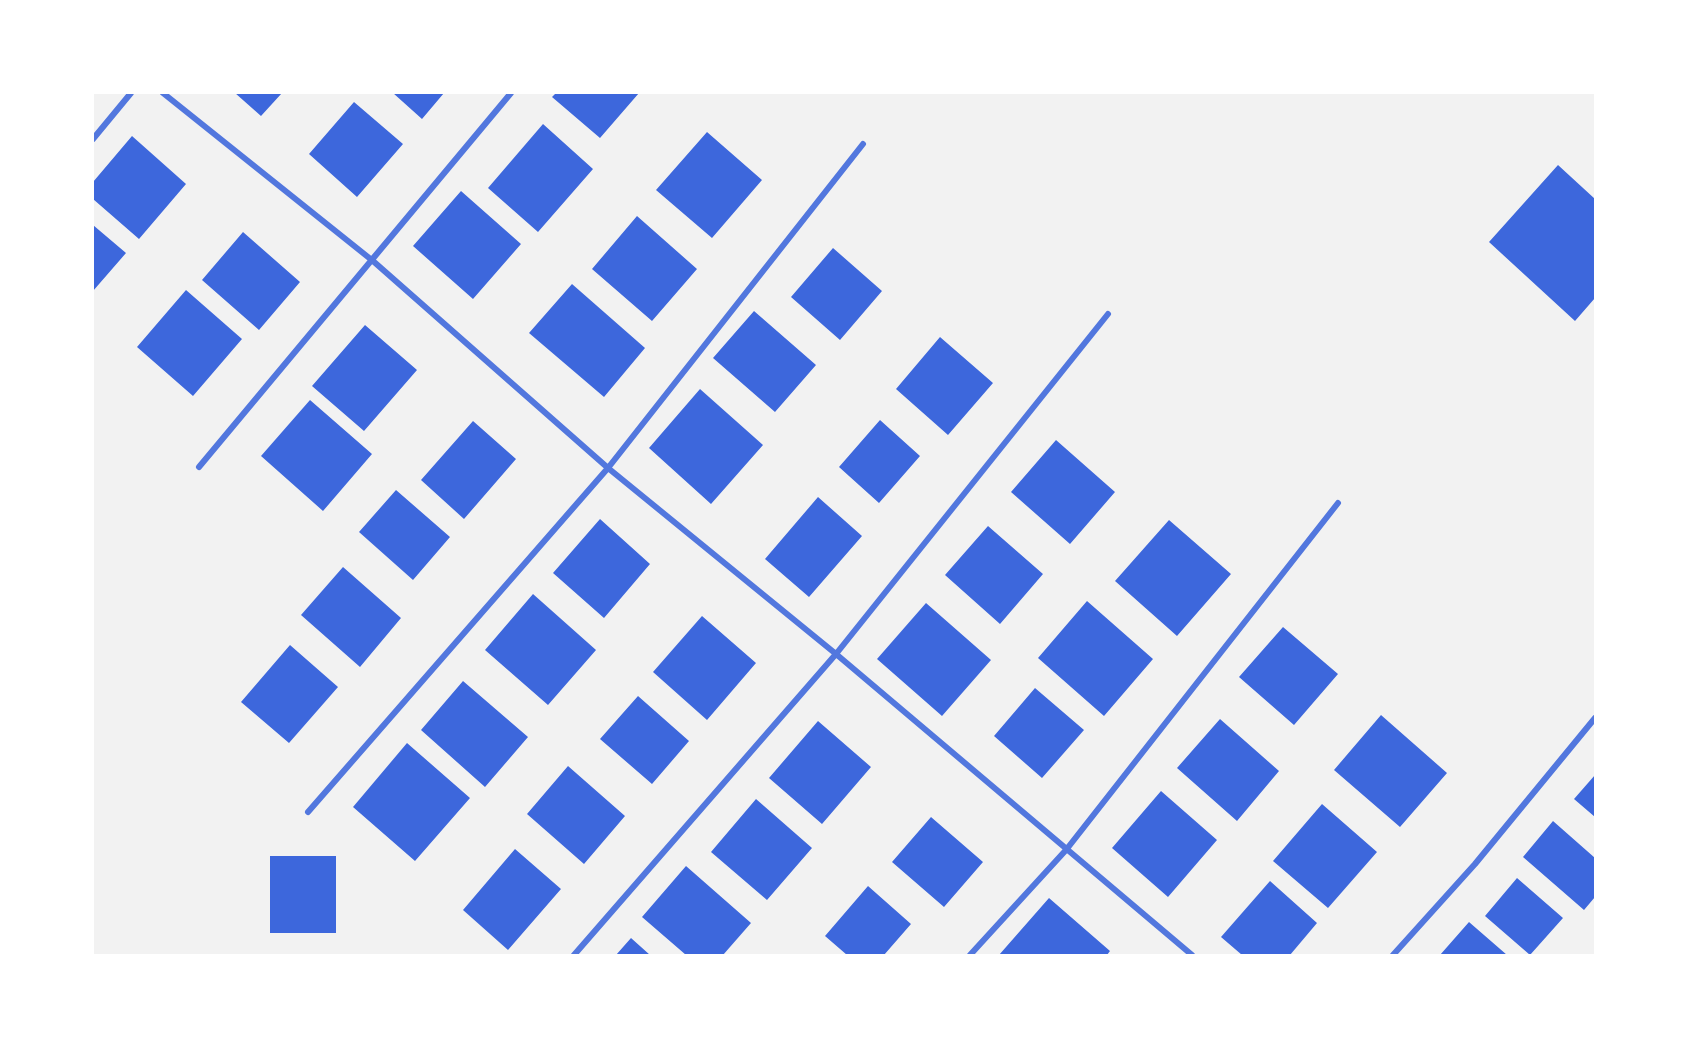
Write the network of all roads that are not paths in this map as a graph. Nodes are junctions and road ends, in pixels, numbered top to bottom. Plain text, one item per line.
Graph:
1 (131, 93) edge
2 (163, 93) edge
3 (510, 93) edge
4 (93, 139) edge
5 (862, 144) dead end
6 (373, 261) junction
7 (1108, 314) dead end
8 (199, 467) dead end
9 (608, 468) junction
10 (1338, 503) dead end
11 (836, 654) junction
12 (1595, 718) edge
13 (308, 812) dead end
14 (1066, 850) junction
15 (574, 955) edge
16 (970, 955) edge
17 (1192, 955) edge
18 (1393, 955) edge

1 - 4 street
2 - 6 street
3 - 6 street
5 - 9 street
6 - 8 street
6 - 9 street
7 - 11 street
9 - 11 street
9 - 13 street
10 - 14 street
11 - 14 street
11 - 15 street
12 - 18 street
14 - 16 street
14 - 17 street

